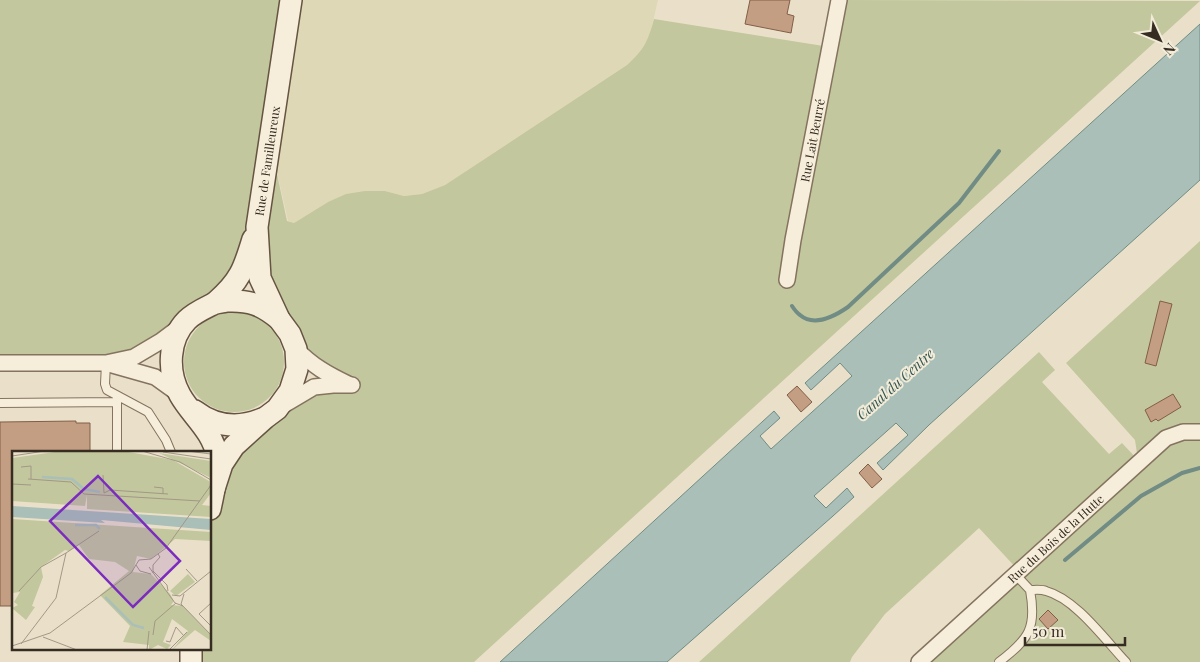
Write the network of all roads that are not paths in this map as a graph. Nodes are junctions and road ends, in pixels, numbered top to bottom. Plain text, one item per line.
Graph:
1 (291, 0) edge
2 (839, 0) edge
3 (257, 227) junction
4 (787, 280) dead end
5 (216, 302) junction
6 (280, 319) junction
7 (186, 322) junction
8 (296, 349) junction
9 (0, 363) edge
10 (106, 363) junction
11 (117, 398) junction
12 (185, 402) junction
13 (0, 403) edge
14 (271, 413) junction
15 (1200, 432) edge
16 (117, 451) edge
17 (171, 451) edge
18 (212, 500) edge
19 (1015, 574) junction
20 (1030, 590) junction
21 (919, 662) edge
22 (999, 662) edge
23 (1126, 662) edge

1 - 3 street, Rue de Familleureux
2 - 4 street, Rue Lait Beurré
3 - 5 street
3 - 6 street, Rue de Familleureux
5 - 6 street, Rue de Familleureux
5 - 7 street, Rue de Familleureux
6 - 8 street, Rue de Familleureux
7 - 10 street
7 - 12 street, Rue de Familleureux
8 - 14 street, Rue de Familleureux
8 - 14 street
9 - 10 street
10 - 11 lane
10 - 12 street
11 - 13 lane
11 - 16 lane
11 - 17 lane
12 - 14 street
12 - 18 street, Rue de Familleureux
14 - 18 street, Rue de Familleureux
15 - 19 street, Rue du Bois de la Hutte
19 - 20 lane
19 - 21 street, Rue du Bois de la Hutte
20 - 22 lane
20 - 23 lane

